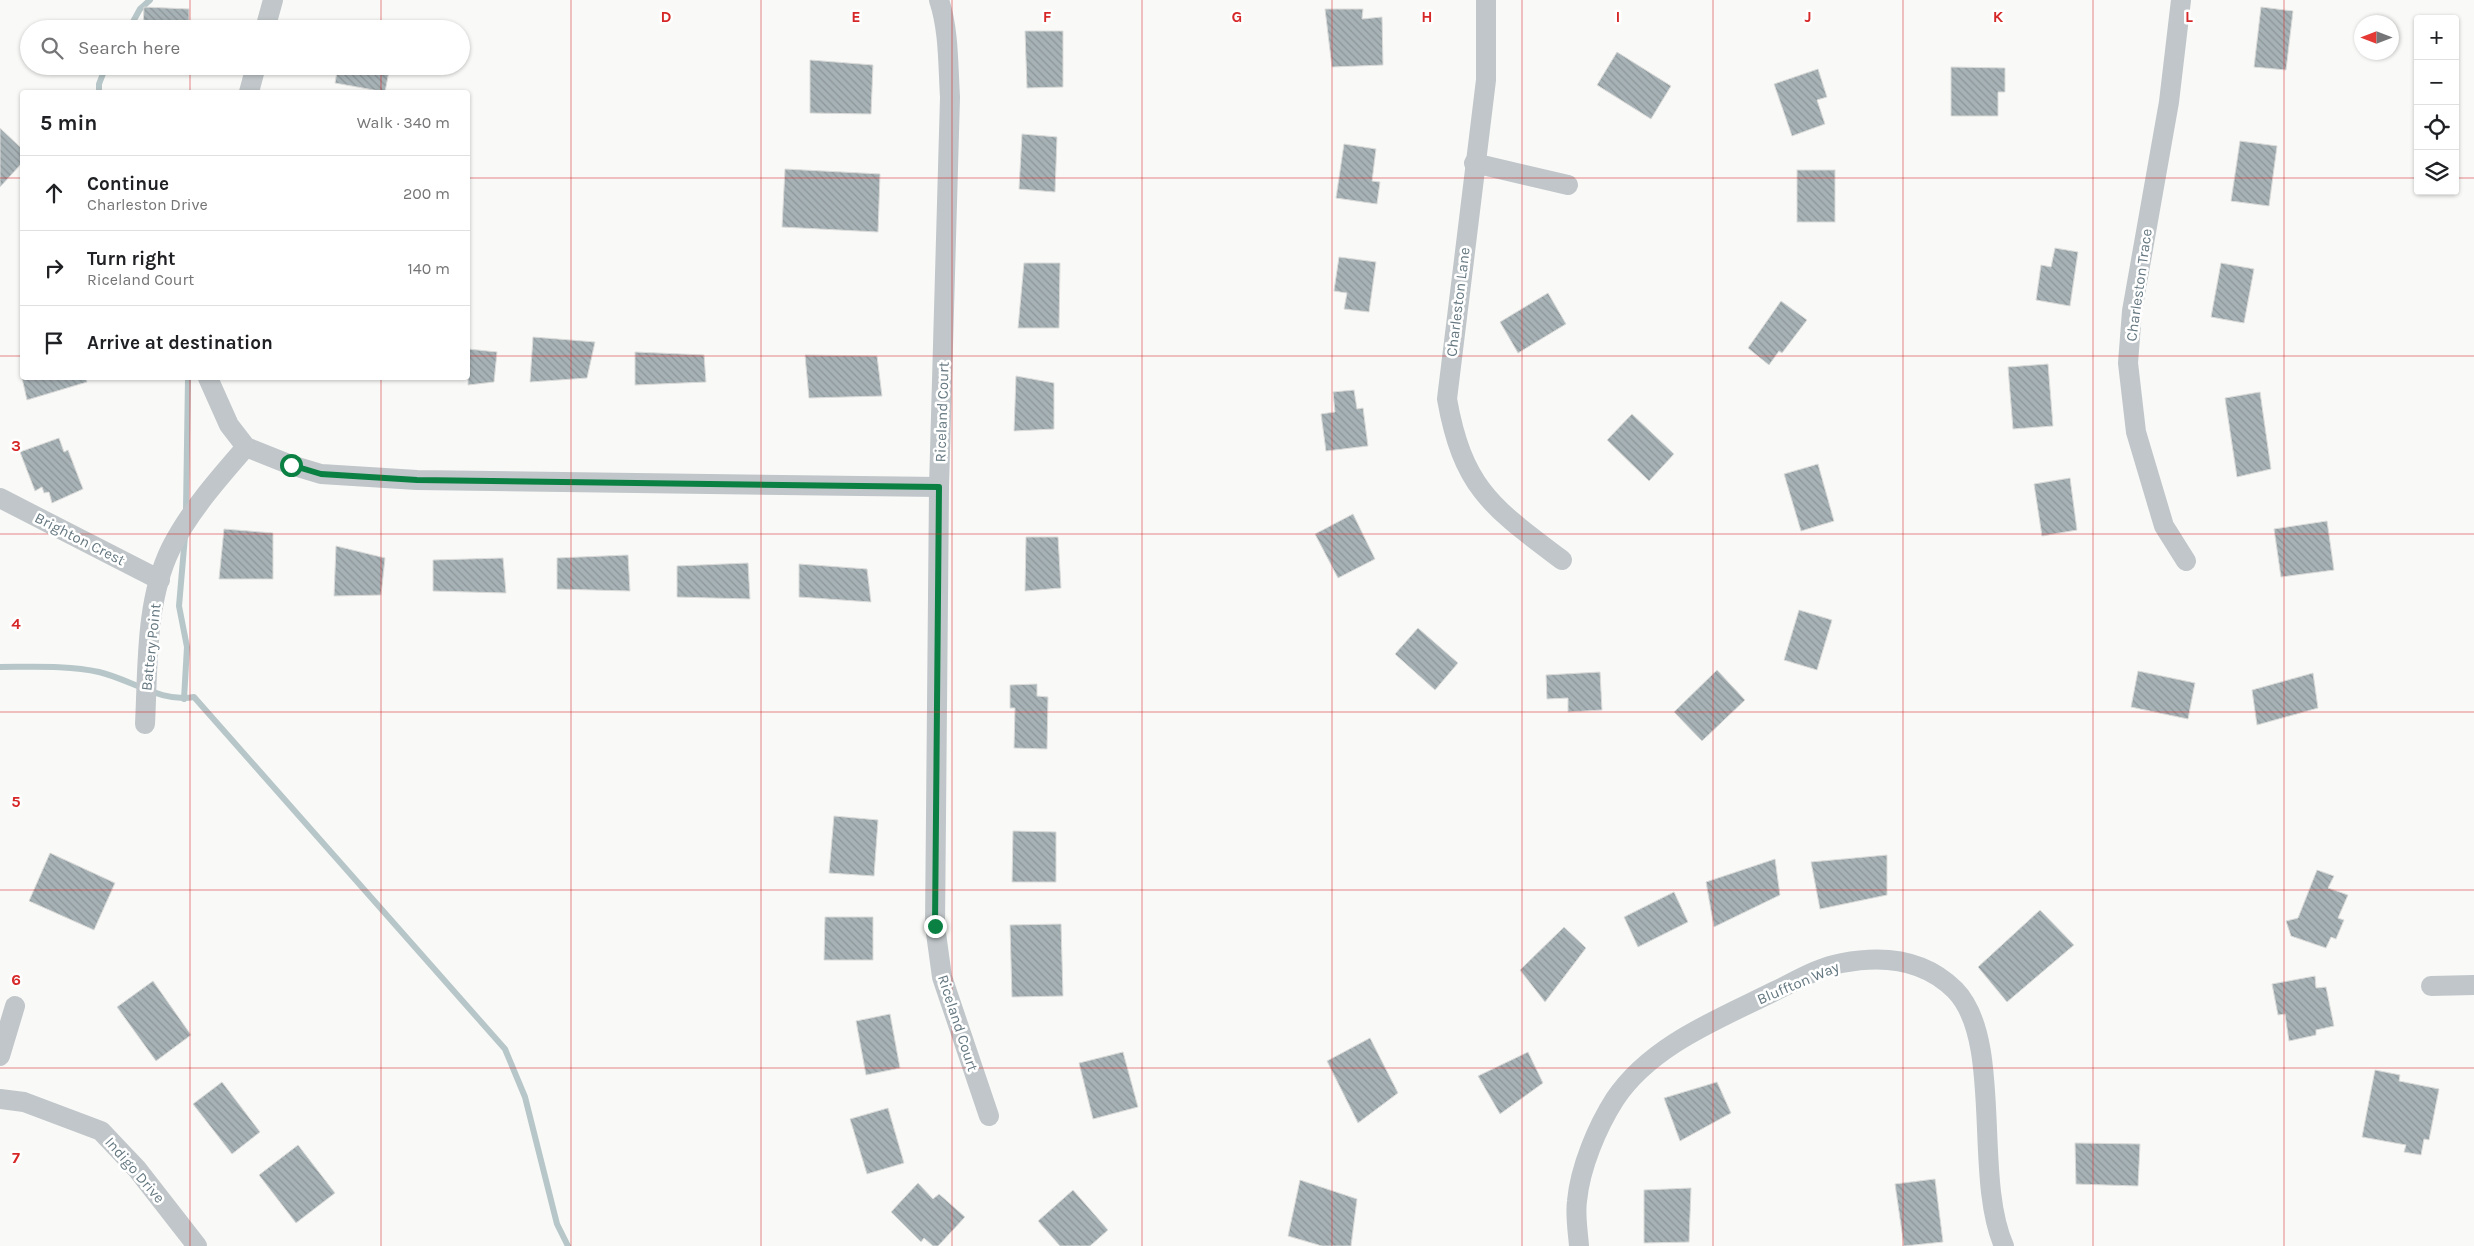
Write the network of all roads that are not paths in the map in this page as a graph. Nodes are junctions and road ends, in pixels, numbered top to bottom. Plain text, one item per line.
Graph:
1 (273, 0) edge
2 (939, 0) edge
3 (1486, 0) edge
4 (2181, 0) edge
5 (267, 20) edge
6 (254, 75) edge
7 (250, 90) edge
8 (1474, 163) junction
9 (1568, 185) dead end
10 (209, 380) edge
11 (246, 448) junction
12 (939, 487) junction
13 (0, 498) edge
14 (1562, 560) dead end
15 (2186, 561) dead end
16 (160, 580) junction
17 (145, 724) dead end
18 (2474, 985) edge
19 (2431, 986) dead end
20 (16, 1006) dead end
21 (0, 1056) edge
22 (0, 1099) edge
23 (989, 1116) dead end
24 (197, 1246) edge
25 (1579, 1246) edge
26 (2004, 1246) edge

1 - 5 street
2 - 12 street, Riceland Court
3 - 8 street, Charleston Lane
4 - 15 street, Charleston Trace
6 - 7 street
8 - 9 street
8 - 14 street, Charleston Lane
10 - 11 street
11 - 12 street
11 - 16 street, Battery Point
12 - 23 street, Riceland Court
13 - 16 street, Brighton Crest
16 - 17 street, Battery Point
18 - 19 street
20 - 21 street
22 - 24 street, Indigo Drive
25 - 26 street, Bluffton Way

